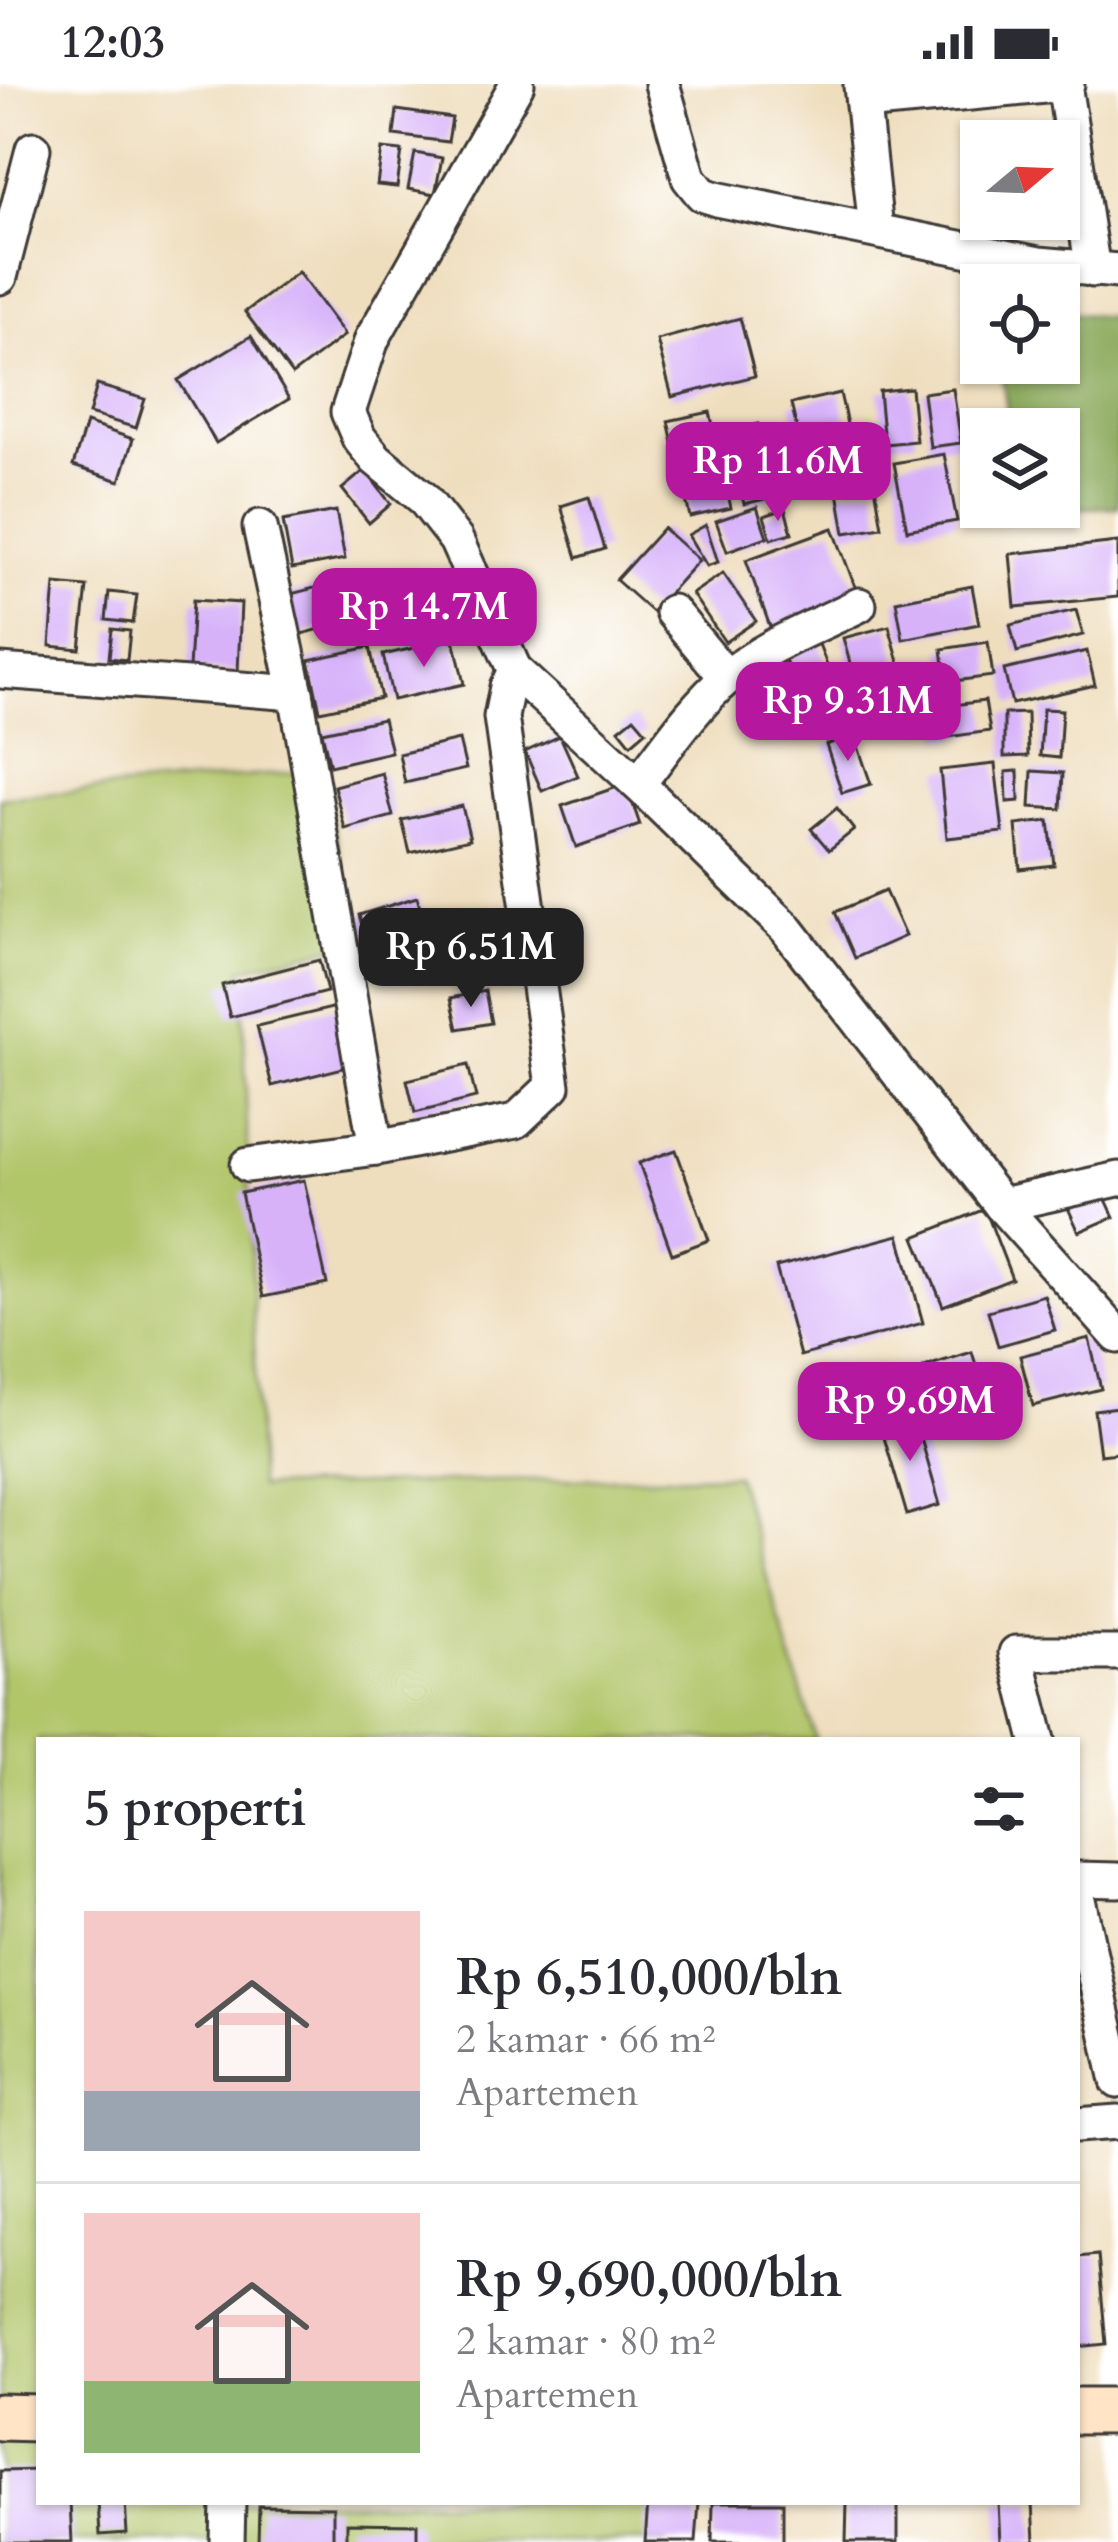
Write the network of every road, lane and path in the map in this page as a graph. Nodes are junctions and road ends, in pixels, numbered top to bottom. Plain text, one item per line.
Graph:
1 (518, 84) edge
2 (662, 84) edge
3 (1066, 84) edge
4 (862, 93) edge
5 (33, 149) dead end
6 (876, 230) junction
7 (1106, 271) edge
8 (0, 277) edge
9 (260, 527) dead end
10 (859, 605) dead end
11 (672, 612) dead end
12 (0, 671) edge
13 (515, 671) junction
14 (727, 677) junction
15 (296, 693) junction
16 (638, 784) junction
17 (376, 1148) junction
18 (248, 1165) dead end
19 (1118, 1179) edge
20 (1001, 1205) junction
21 (1118, 1336) edge
22 (1118, 1653) edge
23 (1037, 1737) edge
24 (1080, 1880) edge
25 (1118, 1880) edge
26 (1080, 1908) edge
27 (1118, 2081) edge
28 (1118, 2122) edge
29 (1080, 2125) edge
30 (1080, 2411) edge
31 (1118, 2411) edge
32 (0, 2417) edge
33 (36, 2418) edge
34 (228, 2505) edge
35 (227, 2542) edge

1 - 13 street
2 - 6 street
3 - 4 street
3 - 7 street
4 - 6 street
5 - 8 street
6 - 7 street
9 - 15 street
10 - 14 street
11 - 14 street
12 - 15 street
13 - 16 street
13 - 17 street
14 - 16 street
15 - 17 street
16 - 20 street
17 - 18 street
19 - 20 street
20 - 21 street
22 - 23 street
24 - 25 street
26 - 27 street
28 - 29 street
30 - 31 street
32 - 33 street
34 - 35 street

